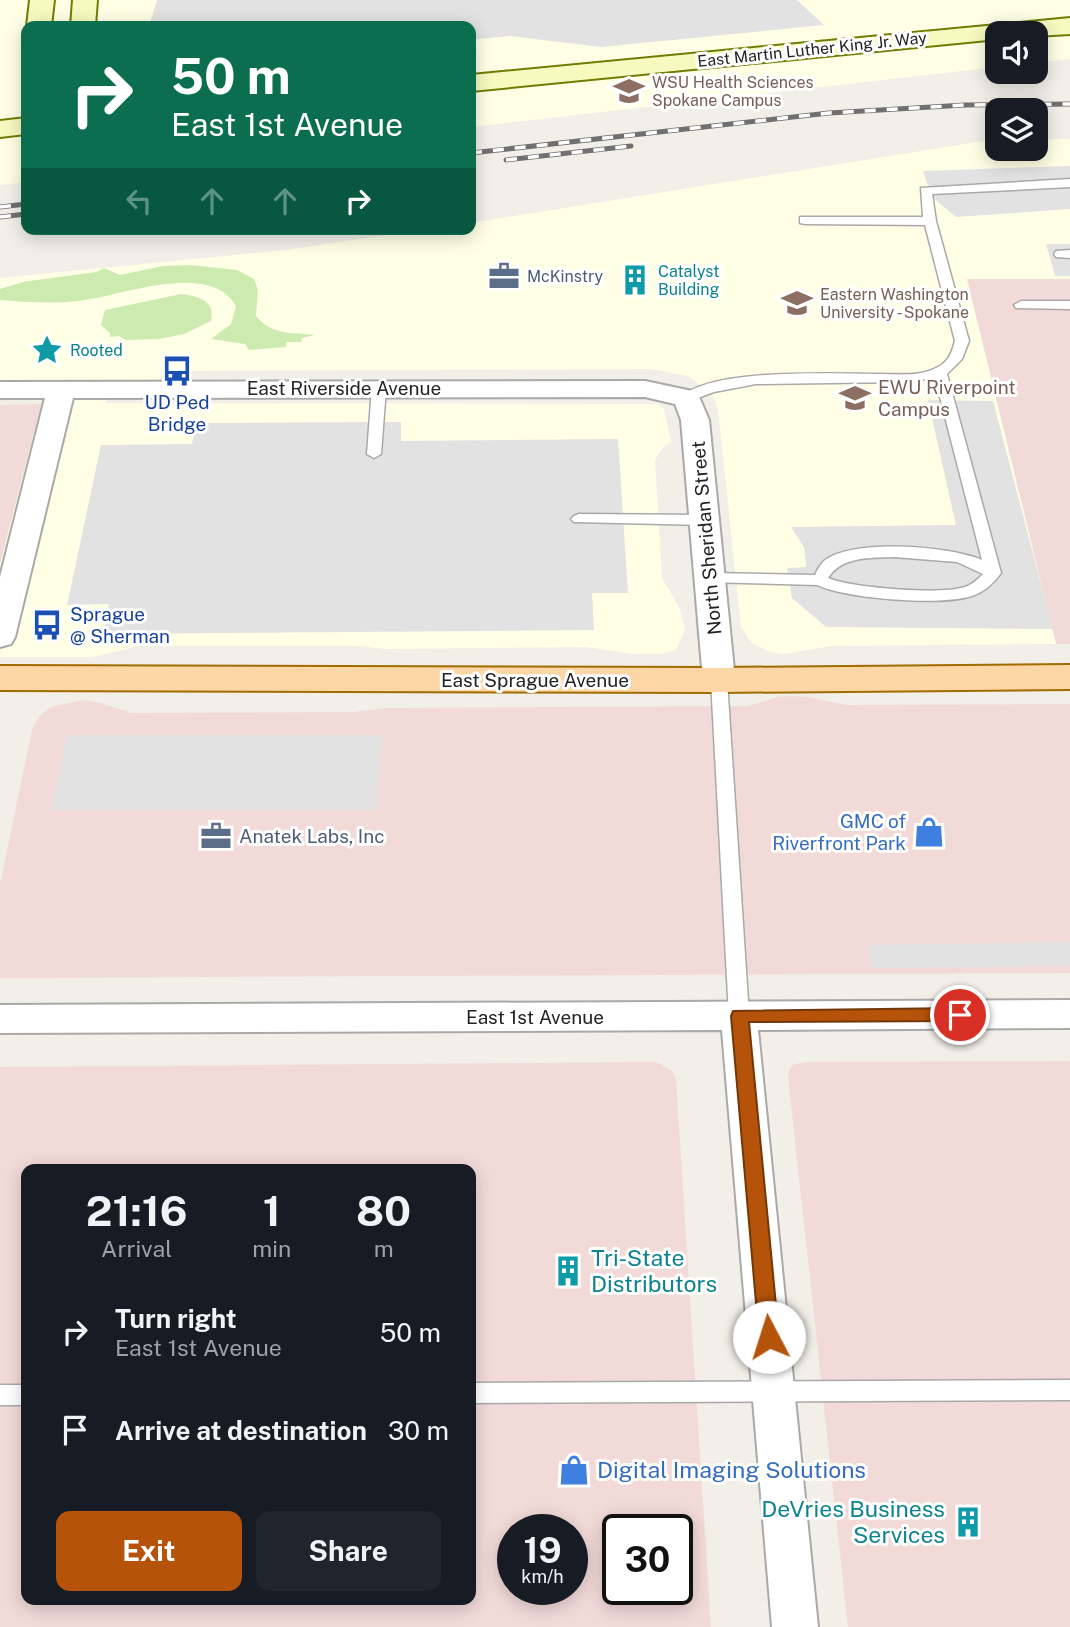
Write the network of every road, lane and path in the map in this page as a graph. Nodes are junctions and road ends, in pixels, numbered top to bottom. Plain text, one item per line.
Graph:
1 (42, 0) edge
2 (85, 0) edge
3 (40, 21) edge
4 (83, 21) edge
5 (1070, 26) edge
6 (1070, 41) edge
7 (1048, 42) edge
8 (985, 48) edge
9 (476, 83) edge
10 (476, 100) edge
11 (21, 127) edge
12 (0, 129) edge
13 (21, 150) edge
14 (0, 152) edge
15 (1070, 183) edge
16 (805, 220) dead end
17 (930, 221) junction
18 (1021, 305) dead end
19 (1070, 305) edge
20 (940, 372) junction
21 (379, 388) junction
22 (0, 390) edge
23 (61, 390) junction
24 (687, 398) junction
25 (374, 454) dead end
26 (579, 519) dead end
27 (705, 520) junction
28 (993, 573) junction
29 (710, 578) junction
30 (819, 580) junction
31 (0, 637) edge
32 (1070, 677) edge
33 (0, 678) edge
34 (719, 680) junction
35 (1070, 1014) edge
36 (739, 1016) junction
37 (0, 1019) edge
38 (1070, 1390) edge
39 (774, 1391) junction
40 (476, 1393) edge
41 (0, 1395) edge
42 (21, 1395) edge
43 (795, 1627) edge

1 - 3 street
2 - 4 street
5 - 9 street, East Martin Luther King Jr. Way
6 - 7 street
8 - 10 street, East Martin Luther King Jr. Way
11 - 12 street
13 - 14 street
15 - 17 lane
16 - 17 lane
17 - 20 lane
18 - 19 lane
20 - 24 lane
20 - 28 lane
21 - 23 street, East Riverside Avenue
21 - 24 street, East Riverside Avenue
21 - 25 lane
22 - 23 street, East Riverside Avenue
23 - 31 street
24 - 27 street, North Sheridan Street
26 - 27 lane
27 - 29 street, North Sheridan Street
28 - 30 lane
28 - 30 lane
29 - 30 lane
29 - 34 street, North Sheridan Street
32 - 34 main road, East Sprague Avenue
33 - 34 main road, East Sprague Avenue
34 - 36 lane
35 - 36 street, East 1st Avenue
36 - 37 street, East 1st Avenue
36 - 39 street
38 - 39 lane
39 - 40 lane
39 - 43 street
41 - 42 lane

